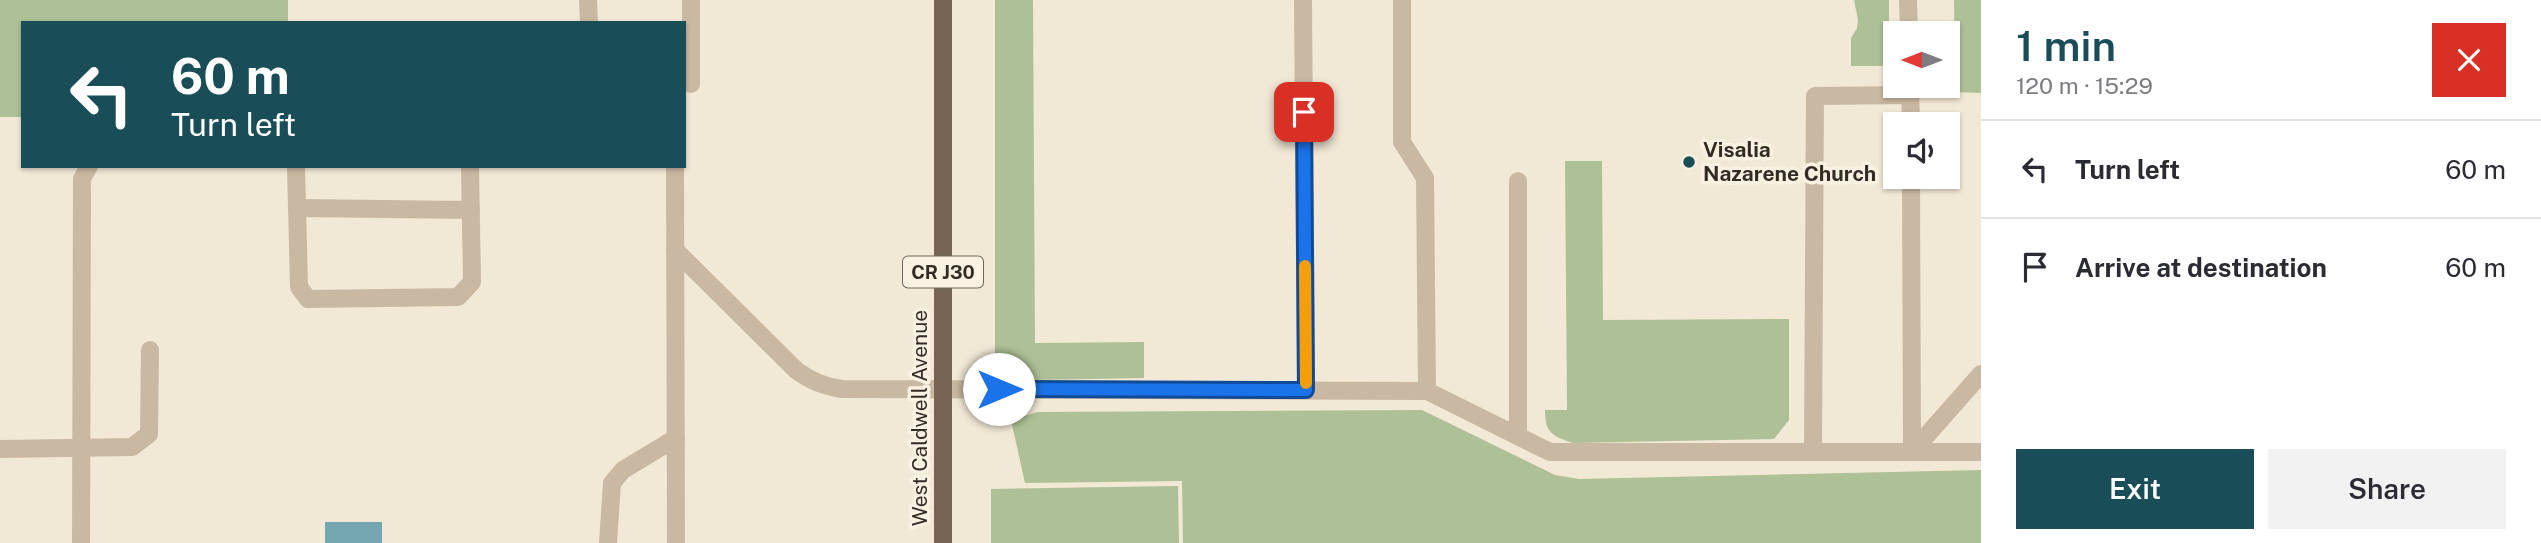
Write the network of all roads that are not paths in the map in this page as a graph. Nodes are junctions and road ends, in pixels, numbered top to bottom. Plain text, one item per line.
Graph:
1 (588, 0) edge
2 (691, 0) edge
3 (943, 0) edge
4 (1303, 0) edge
5 (1402, 0) edge
6 (1908, 0) edge
7 (589, 21) edge
8 (1909, 21) edge
9 (691, 84) dead end
10 (1883, 92) edge
11 (88, 168) edge
12 (296, 168) edge
13 (470, 168) edge
14 (675, 168) edge
15 (1518, 181) dead end
16 (1911, 189) edge
17 (297, 208) junction
18 (471, 210) junction
19 (676, 250) junction
20 (150, 351) dead end
21 (1981, 373) edge
22 (943, 389) junction
23 (1306, 390) junction
24 (1427, 391) junction
25 (1518, 435) junction
26 (676, 438) junction
27 (0, 449) edge
28 (81, 449) junction
29 (1814, 452) junction
30 (1912, 452) junction
31 (1981, 452) edge
32 (81, 543) edge
33 (608, 543) edge
34 (676, 543) edge
35 (943, 543) edge

1 - 7 lane
2 - 9 lane
3 - 22 main road, West Caldwell Avenue / CR J30
4 - 23 lane
5 - 24 lane
6 - 8 lane
10 - 29 lane
11 - 28 lane
12 - 17 lane
13 - 18 lane
14 - 19 lane
15 - 25 lane
16 - 30 lane
17 - 18 lane
17 - 18 lane
19 - 22 lane
19 - 26 lane
20 - 28 lane
21 - 30 lane
22 - 23 lane
22 - 35 main road, West Caldwell Avenue / CR J30
23 - 24 lane
24 - 25 lane
25 - 29 lane
26 - 33 lane
26 - 34 lane
27 - 28 lane
28 - 32 lane
29 - 30 lane
30 - 31 lane

